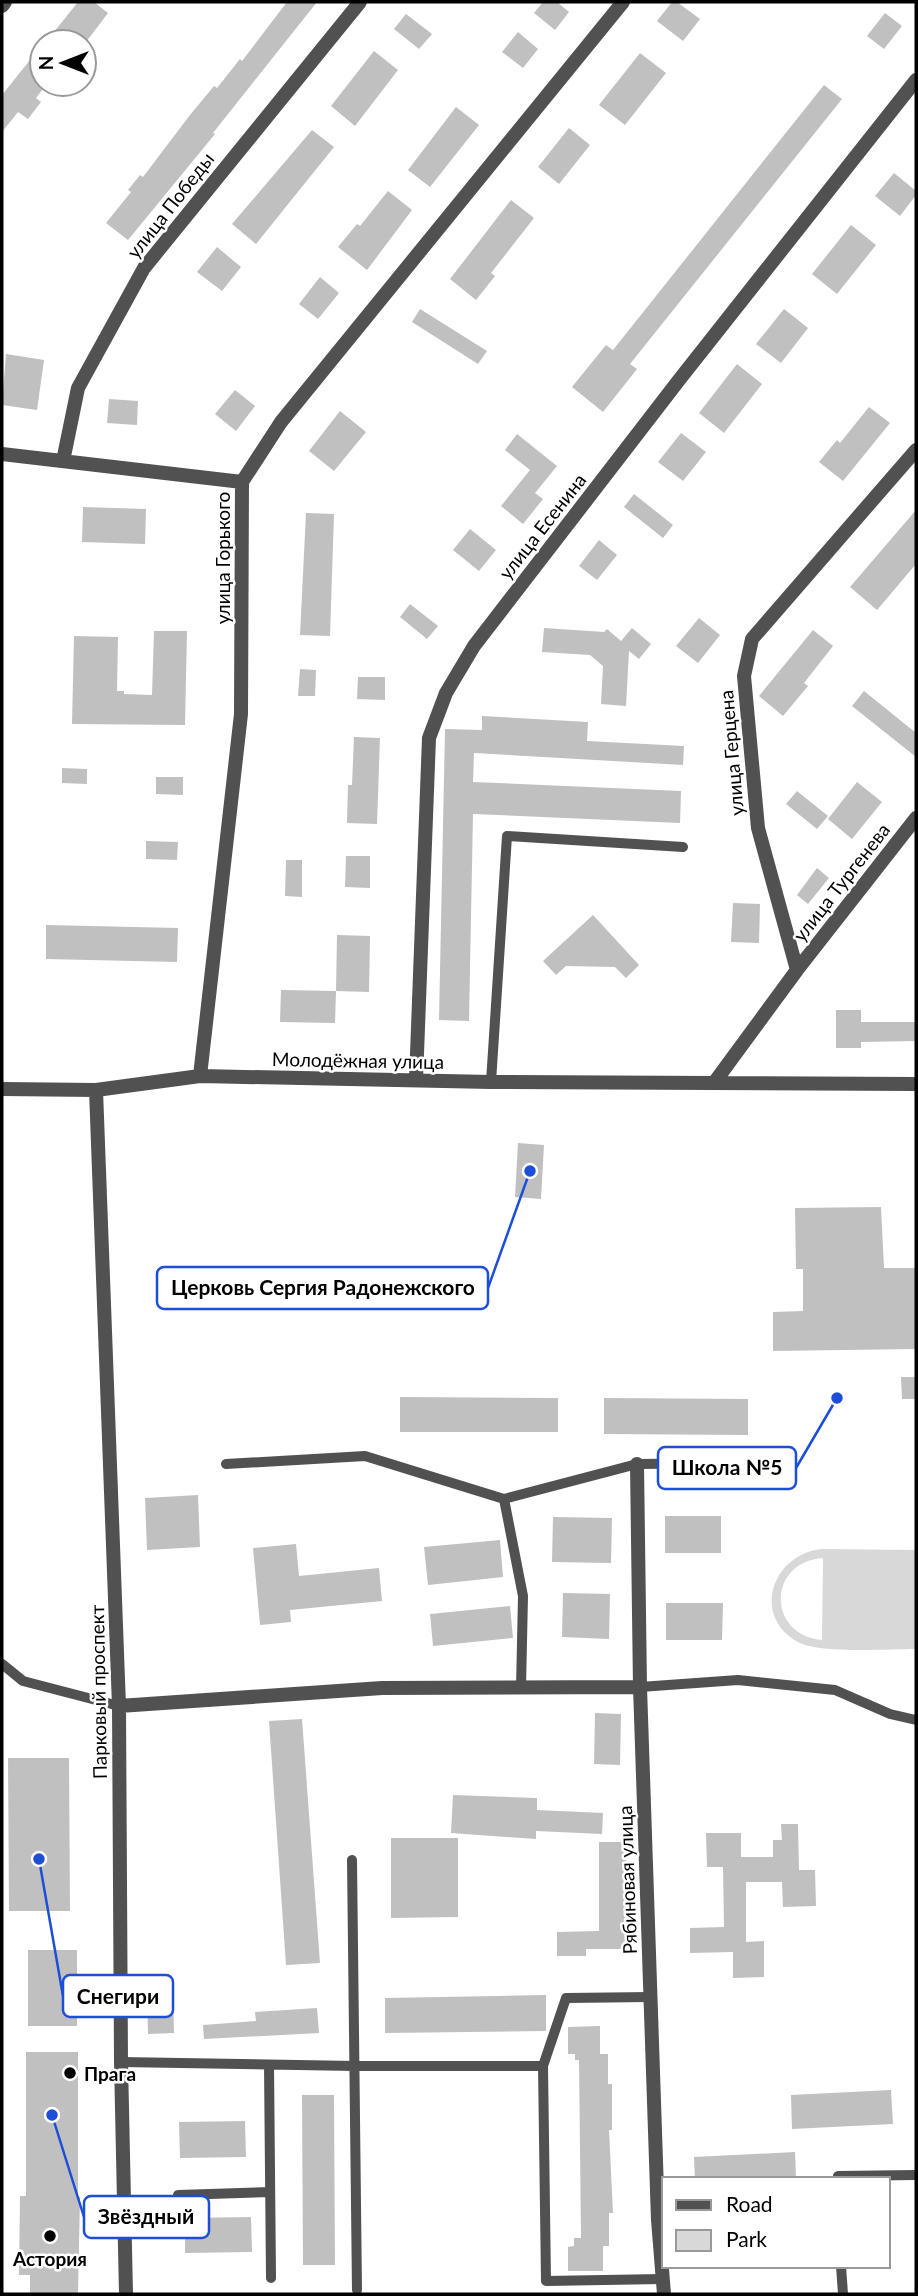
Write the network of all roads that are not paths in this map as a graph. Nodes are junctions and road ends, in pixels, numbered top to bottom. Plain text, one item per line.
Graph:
1 (360, 2) edge
2 (623, 2) edge
3 (916, 80) edge
4 (916, 450) edge
5 (2, 454) edge
6 (63, 461) junction
7 (242, 482) junction
8 (916, 818) edge
9 (683, 847) dead end
10 (797, 970) junction
11 (200, 1076) junction
12 (416, 1080) junction
13 (491, 1082) junction
14 (714, 1083) junction
15 (916, 1084) edge
16 (2, 1089) edge
17 (96, 1090) junction
18 (735, 1463) dead end
19 (226, 1464) dead end
20 (637, 1464) junction
21 (504, 1499) junction
22 (2, 1664) edge
23 (640, 1687) junction
24 (521, 1688) junction
25 (119, 1706) junction
26 (916, 1720) edge
27 (352, 1860) dead end
28 (651, 1997) junction
29 (121, 2062) junction
30 (269, 2065) junction
31 (355, 2066) junction
32 (543, 2066) junction
33 (916, 2175) edge
34 (838, 2177) edge
35 (270, 2192) junction
36 (178, 2195) dead end
37 (661, 2220) edge
38 (841, 2268) edge
39 (271, 2278) dead end
40 (662, 2279) junction
41 (357, 2290) dead end
42 (126, 2294) edge
43 (664, 2294) edge
44 (843, 2294) edge

1 - 6 street, улица Победы
2 - 7 street, улица Горького
3 - 12 street, улица Есенина
4 - 10 street, улица Герцена
5 - 6 street
6 - 7 street
7 - 11 street, улица Горького
8 - 10 street, улица Тургенева
9 - 13 lane
10 - 14 street
11 - 12 street, Молодёжная улица
11 - 17 street, Молодёжная улица
12 - 13 street, Молодёжная улица
13 - 14 street, Молодёжная улица
14 - 15 street, Молодёжная улица
16 - 17 street, Молодёжная улица
17 - 25 street, Парковый проспект
18 - 20 lane
19 - 21 lane
20 - 21 lane
20 - 23 street, Рябиновая улица
21 - 24 lane
22 - 25 lane
23 - 24 street
23 - 26 lane
23 - 28 street, Рябиновая улица
24 - 25 street
25 - 29 street, Парковый проспект
27 - 31 lane
28 - 32 lane
28 - 37 street, Рябиновая улица
29 - 30 lane
29 - 42 street, Парковый проспект
30 - 31 lane
30 - 35 lane
31 - 32 lane
31 - 41 lane
32 - 40 lane
33 - 34 lane
35 - 36 lane
35 - 39 lane
37 - 40 street, Рябиновая улица
38 - 44 lane
40 - 43 street, Рябиновая улица

